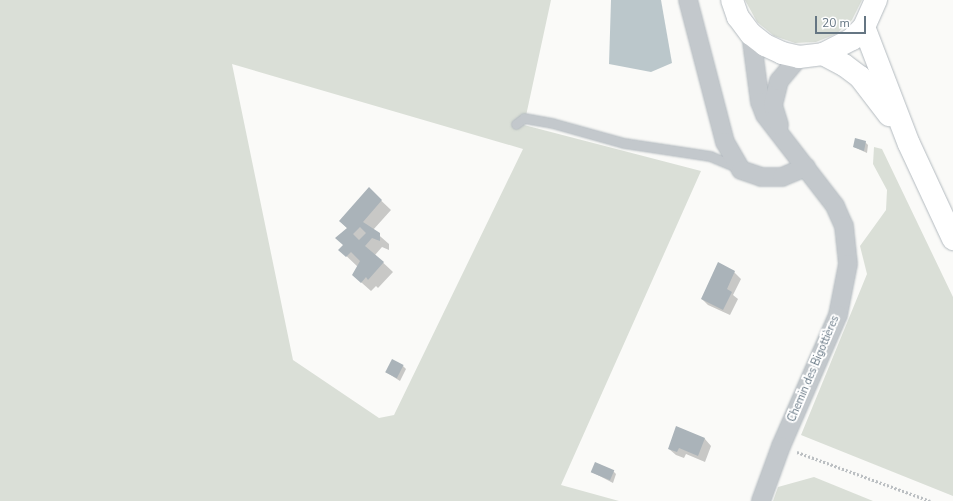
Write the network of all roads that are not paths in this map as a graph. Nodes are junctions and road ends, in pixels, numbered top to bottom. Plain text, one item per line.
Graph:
1 (688, 0) edge
2 (732, 0) edge
3 (876, 0) edge
4 (864, 27) junction
5 (751, 34) junction
6 (823, 54) junction
7 (799, 56) junction
8 (516, 124) dead end
9 (780, 132) junction
10 (909, 144) junction
11 (806, 167) junction
12 (741, 170) junction
13 (953, 239) edge
14 (761, 501) edge

1 - 12 street
2 - 5 main road
3 - 4 main road
4 - 6 main road
4 - 10 main road
5 - 7 main road
5 - 9 street, Chemin des Bigottières
6 - 7 main road
6 - 10 main road
7 - 9 street
8 - 12 lane
9 - 11 street, Chemin des Bigottières
10 - 13 main road
11 - 12 street
11 - 14 street, Chemin des Bigottières

